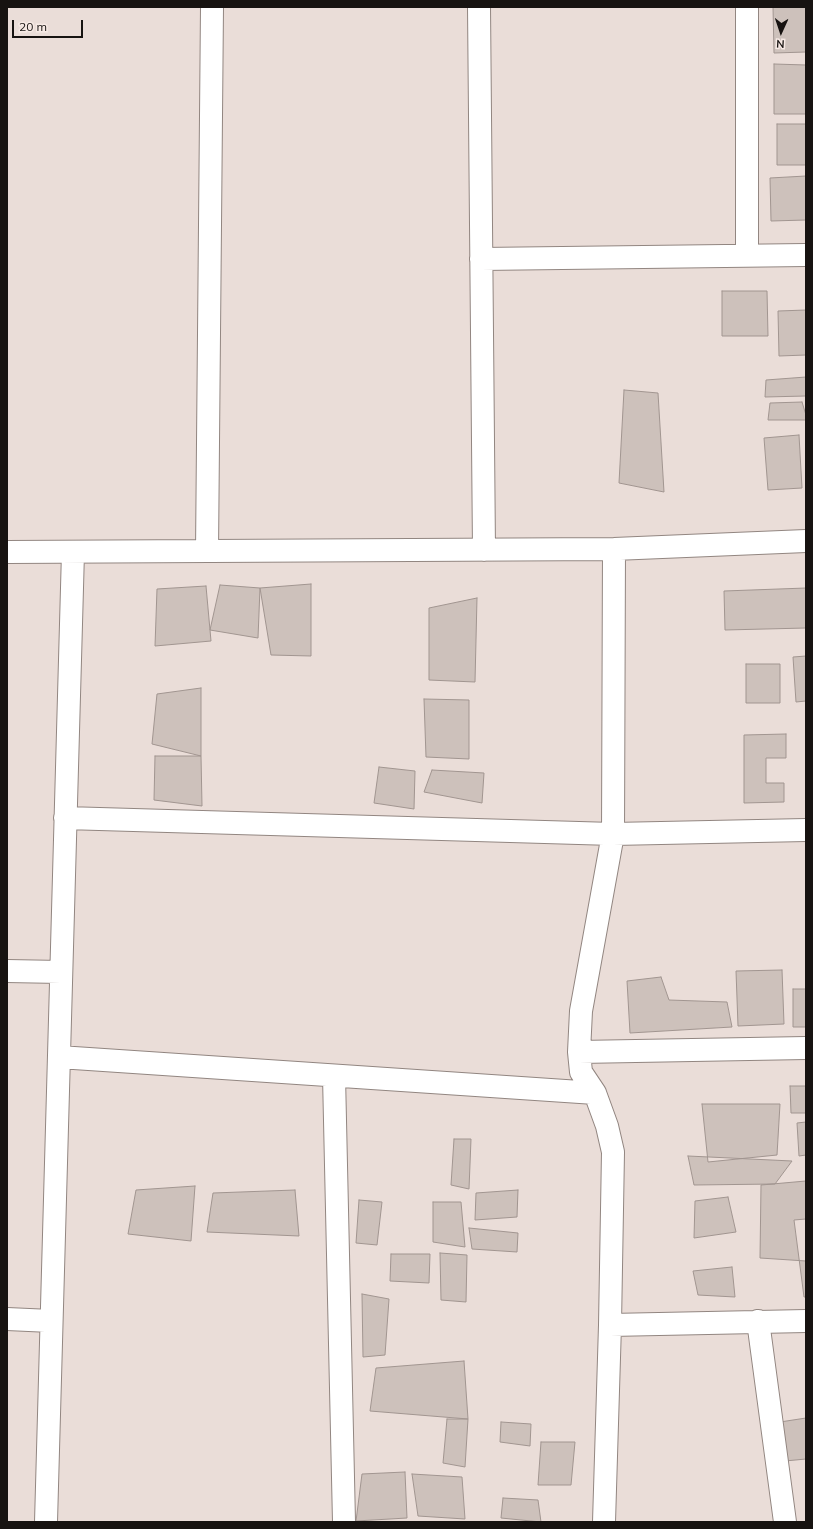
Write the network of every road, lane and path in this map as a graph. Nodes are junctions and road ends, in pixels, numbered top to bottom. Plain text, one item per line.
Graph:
1 (212, 7) edge
2 (479, 7) edge
3 (747, 7) edge
4 (806, 254) edge
5 (747, 255) junction
6 (481, 259) junction
7 (806, 541) edge
8 (614, 549) junction
9 (484, 550) junction
10 (207, 551) junction
11 (7, 552) edge
12 (73, 552) junction
13 (65, 818) junction
14 (806, 830) edge
15 (612, 834) junction
16 (7, 971) edge
17 (61, 972) junction
18 (806, 1048) edge
19 (578, 1052) junction
20 (59, 1057) junction
21 (334, 1076) junction
22 (595, 1093) junction
23 (7, 1320) edge
24 (51, 1321) junction
25 (758, 1321) junction
26 (806, 1321) edge
27 (610, 1325) junction
28 (46, 1522) edge
29 (344, 1522) edge
30 (604, 1522) edge
31 (785, 1522) edge

1 - 10 street
2 - 6 street
3 - 5 street
4 - 5 street
5 - 6 street
6 - 9 street
7 - 8 street
8 - 9 street
8 - 15 street
9 - 10 street
10 - 12 street
11 - 12 street
12 - 13 street
13 - 15 street
13 - 17 street
14 - 15 street
15 - 19 street
16 - 17 street
17 - 20 street
18 - 19 street
19 - 22 street
20 - 21 street
20 - 24 street
21 - 22 street
21 - 29 street
22 - 27 street
23 - 24 street
24 - 28 street
25 - 26 street
25 - 27 street
25 - 31 street
27 - 30 street

